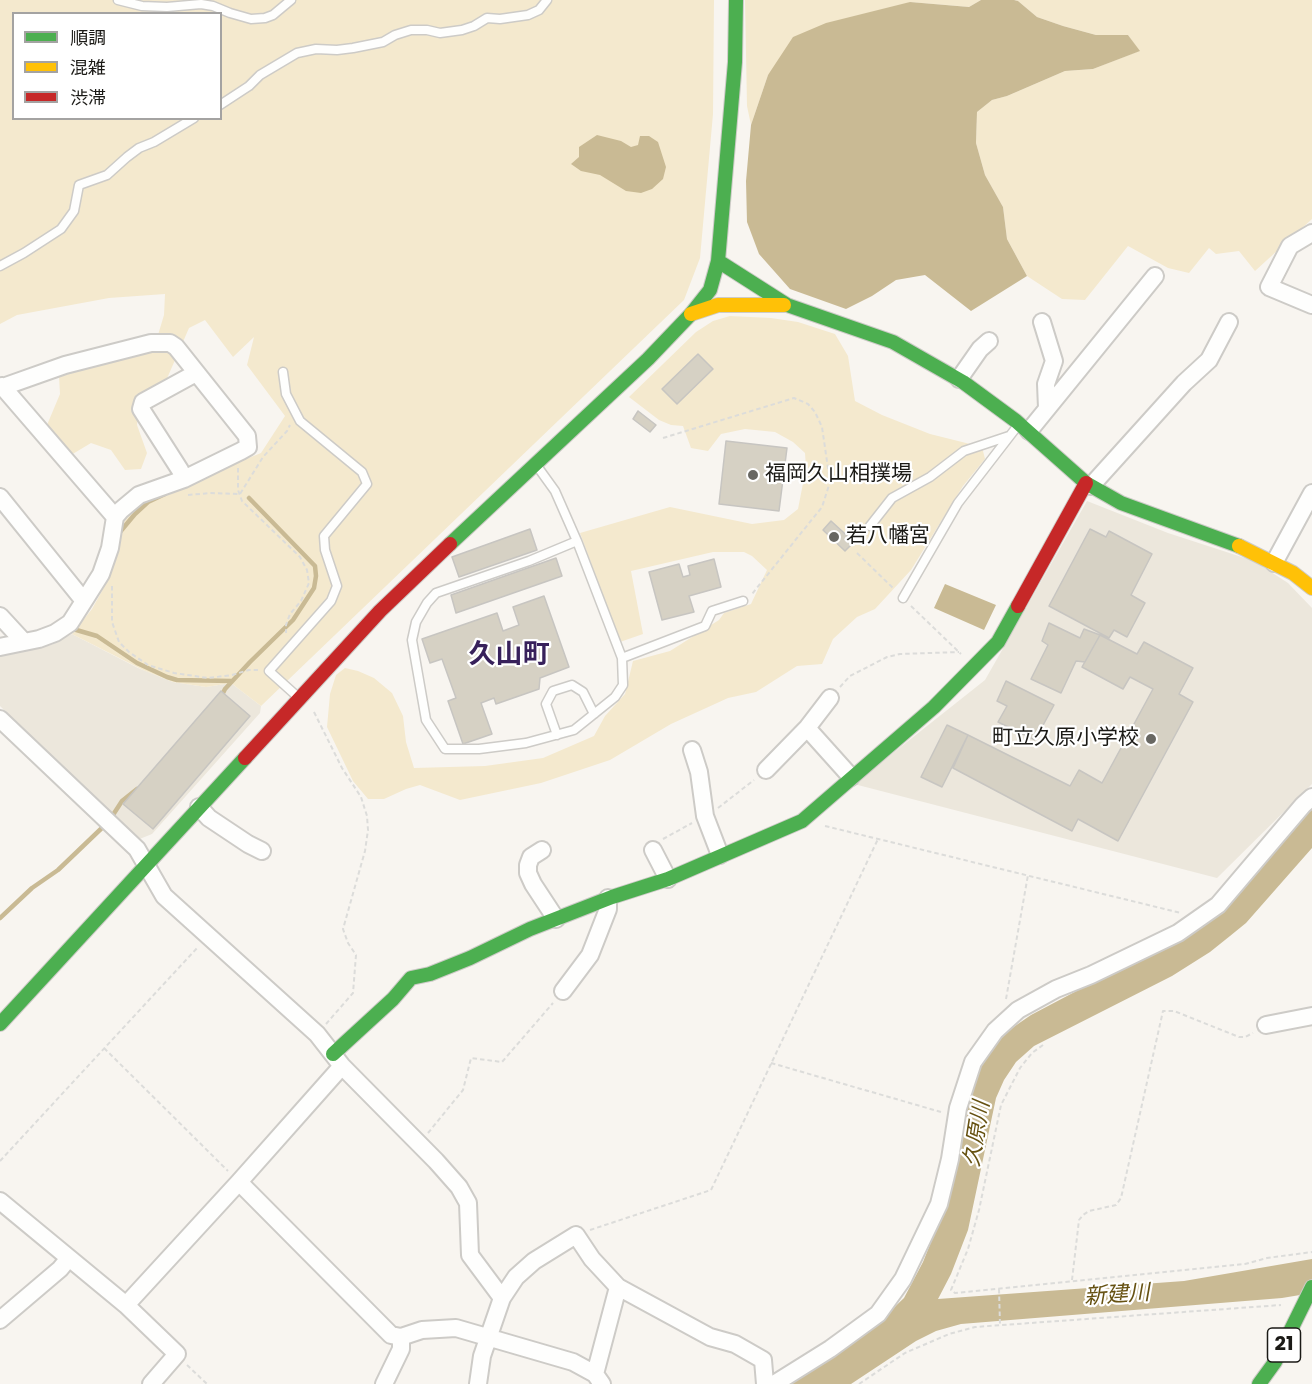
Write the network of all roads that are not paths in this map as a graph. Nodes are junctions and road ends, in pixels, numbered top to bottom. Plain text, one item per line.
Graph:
1 (118, 0) edge
2 (291, 0) edge
3 (547, 0) edge
4 (736, 0) edge
5 (222, 104) edge
6 (191, 120) edge
7 (1312, 233) edge
8 (718, 261) junction
9 (0, 266) edge
10 (1155, 276) dead end
11 (787, 305) junction
12 (1312, 305) edge
13 (691, 314) junction
14 (1042, 322) dead end
15 (1229, 322) dead end
16 (989, 341) dead end
17 (283, 372) dead end
18 (196, 373) junction
19 (959, 379) junction
20 (1, 386) edge
21 (1047, 408) junction
22 (1024, 427) junction
23 (1009, 436) junction
24 (536, 465) junction
25 (184, 478) junction
26 (1088, 485) junction
27 (1312, 493) edge
28 (0, 497) edge
29 (116, 517) junction
30 (870, 526) dead end
31 (577, 541) junction
32 (1274, 563) junction
33 (1312, 588) edge
34 (903, 598) road end
35 (84, 601) junction
36 (743, 601) road end
37 (0, 616) edge
38 (24, 642) junction
39 (0, 647) edge
40 (621, 658) junction
41 (302, 695) junction
42 (830, 698) road end
43 (594, 714) junction
44 (0, 719) edge
45 (807, 728) junction
46 (557, 735) junction
47 (693, 750) dead end
48 (766, 770) dead end
49 (851, 777) junction
50 (1312, 797) edge
51 (199, 807) junction
52 (542, 850) dead end
53 (653, 850) dead end
54 (262, 851) dead end
55 (720, 855) junction
56 (147, 864) junction
57 (668, 879) junction
58 (608, 898) junction
59 (556, 919) junction
60 (563, 991) road end
61 (1312, 1016) edge
62 (0, 1024) edge
63 (1266, 1025) road end
64 (337, 1060) junction
65 (239, 1182) junction
66 (0, 1201) edge
67 (69, 1258) junction
68 (618, 1287) junction
69 (1312, 1287) edge
70 (502, 1298) junction
71 (126, 1305) junction
72 (0, 1320) edge
73 (488, 1336) junction
74 (401, 1337) junction
75 (599, 1379) edge
76 (151, 1384) edge
77 (384, 1384) edge
78 (478, 1384) edge
79 (765, 1384) edge
80 (774, 1384) edge
81 (1259, 1384) edge

1 - 2 lane
3 - 5 lane
4 - 8 street
6 - 9 lane
7 - 12 street
8 - 11 street
8 - 13 street
10 - 21 street
11 - 13 street
11 - 19 street
13 - 24 street
14 - 21 street
15 - 26 street
16 - 19 street
17 - 41 lane
18 - 20 street
18 - 25 street
18 - 25 street
19 - 22 street
20 - 29 street
21 - 22 street
22 - 23 lane
22 - 26 street
23 - 30 lane
23 - 34 lane
24 - 31 lane
24 - 41 street
25 - 29 street
26 - 32 street
26 - 49 street
27 - 32 street
28 - 35 street
29 - 35 street
31 - 40 lane
31 - 46 lane
32 - 33 street
35 - 38 street
36 - 40 lane
37 - 38 street
38 - 39 street
40 - 43 lane
41 - 51 street
42 - 45 street
43 - 46 lane
43 - 46 lane
44 - 56 street
45 - 48 street
45 - 49 street
47 - 55 street
49 - 55 street
50 - 80 street
51 - 54 street
51 - 56 street
52 - 59 street
53 - 57 street
55 - 57 street
56 - 62 street
56 - 64 street
57 - 58 street
58 - 59 street
58 - 60 street
59 - 64 street
61 - 63 street
64 - 65 street
64 - 70 street
65 - 71 street
65 - 74 street
66 - 67 street
67 - 71 street
67 - 72 street
68 - 70 street
68 - 75 street
68 - 79 street
69 - 81 street, 21
70 - 73 street
71 - 76 street
73 - 74 street
73 - 75 street
73 - 78 street
74 - 77 street

